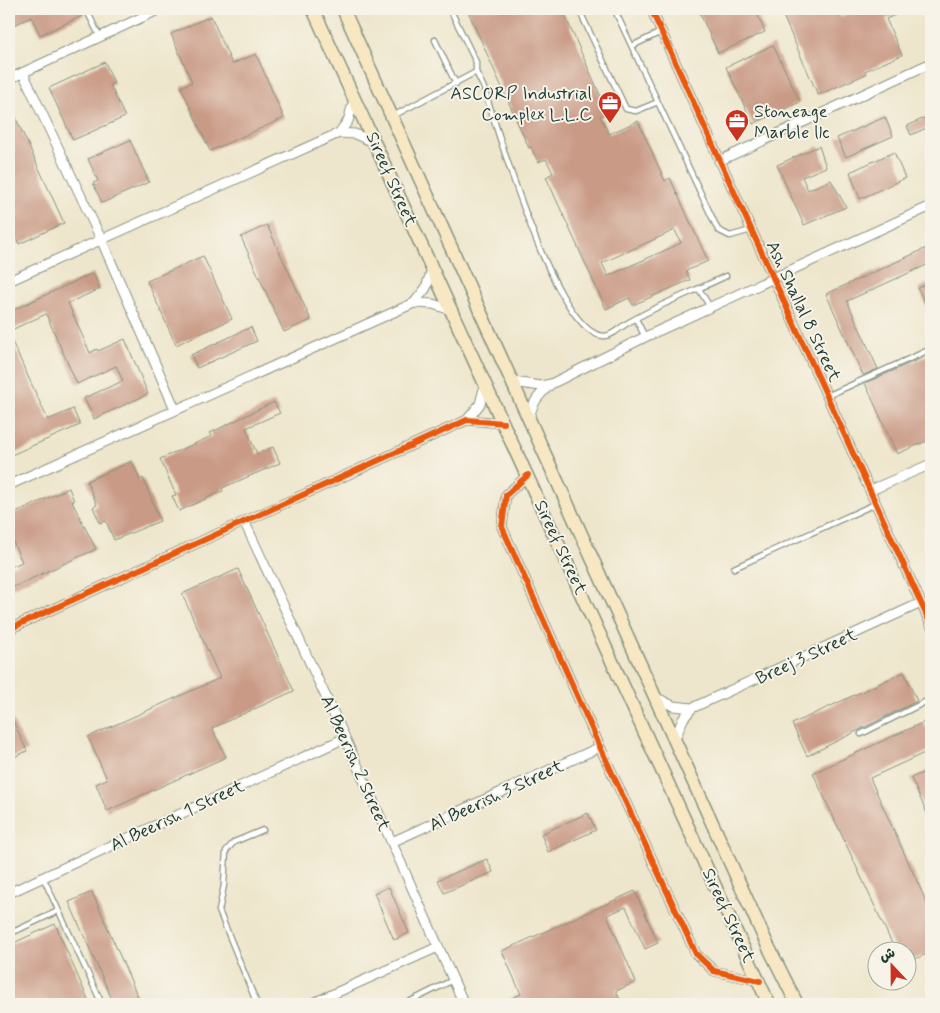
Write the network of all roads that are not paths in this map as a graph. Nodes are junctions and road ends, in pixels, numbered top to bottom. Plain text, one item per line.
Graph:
1 (86, 9) edge
2 (160, 9) edge
3 (313, 9) edge
4 (343, 9) edge
5 (450, 9) edge
6 (581, 9) edge
7 (650, 9) edge
8 (617, 15) dead end
9 (661, 32) junction
10 (100, 37) junction
11 (435, 40) dead end
12 (632, 46) junction
13 (931, 64) edge
14 (476, 72) junction
15 (23, 73) junction
16 (9, 79) edge
17 (456, 84) junction
18 (354, 98) junction
19 (658, 102) junction
20 (392, 117) junction
21 (339, 133) junction
22 (375, 143) junction
23 (719, 161) junction
24 (931, 206) edge
25 (751, 230) junction
26 (101, 239) junction
27 (432, 269) junction
28 (726, 276) dead end
29 (773, 278) junction
30 (9, 281) edge
31 (699, 289) junction
32 (414, 303) junction
33 (710, 307) junction
34 (451, 310) junction
35 (636, 319) junction
36 (645, 337) junction
37 (931, 349) edge
38 (513, 382) junction
39 (486, 384) junction
40 (551, 384) junction
41 (827, 396) junction
42 (175, 409) junction
43 (530, 419) junction
44 (467, 420) junction
45 (504, 423) junction
46 (931, 464) edge
47 (528, 475) junction
48 (9, 485) edge
49 (871, 490) junction
50 (877, 503) junction
51 (245, 522) junction
52 (734, 568) dead end
53 (921, 603) junction
54 (931, 625) edge
55 (9, 629) edge
56 (657, 698) junction
57 (931, 698) edge
58 (692, 708) junction
59 (861, 734) dead end
60 (345, 738) junction
61 (675, 739) junction
62 (600, 747) junction
63 (263, 830) dead end
64 (392, 842) junction
65 (43, 877) junction
66 (9, 893) edge
67 (58, 911) junction
68 (9, 934) edge
69 (438, 947) junction
70 (453, 980) junction
71 (760, 981) junction
72 (412, 1003) edge
73 (102, 1004) edge
74 (257, 1004) edge
75 (311, 1004) edge
76 (406, 1004) edge
77 (464, 1004) edge
78 (770, 1004) edge
79 (797, 1004) edge

1 - 10 lane
2 - 10 street
3 - 18 main road, Sireef Street
4 - 20 main road, Sireef Street
5 - 14 lane
6 - 19 lane
7 - 9 street, Ash Shallal 8 Street
8 - 12 lane
9 - 12 lane
9 - 23 street, Ash Shallal 8 Street
10 - 15 street
11 - 17 lane
12 - 19 lane
13 - 23 street
14 - 17 lane
14 - 35 lane
15 - 16 street
15 - 26 street
17 - 20 lane
18 - 21 street
18 - 22 main road, Sireef Street
19 - 25 lane
20 - 38 main road, Sireef Street
21 - 22 street
21 - 26 street
22 - 27 main road, Sireef Street
23 - 25 street, Ash Shallal 8 Street
24 - 29 street
25 - 29 street, Ash Shallal 8 Street
26 - 30 street
26 - 42 street
27 - 32 street
27 - 34 main road, Sireef Street
28 - 31 lane
29 - 33 street
29 - 41 street, Ash Shallal 8 Street
31 - 33 lane
31 - 35 lane
32 - 34 street
32 - 42 street
33 - 36 street
34 - 39 main road, Sireef Street
35 - 36 lane
36 - 40 street
37 - 41 lane
38 - 40 street
38 - 43 main road, Sireef Street
39 - 44 street
39 - 45 main road, Sireef Street
40 - 43 street
41 - 49 street, Ash Shallal 8 Street
42 - 48 street
43 - 56 main road, Sireef Street
44 - 45 street
44 - 51 street
45 - 47 main road, Sireef Street
46 - 49 street
47 - 62 street
47 - 71 main road, Sireef Street
49 - 50 street, Ash Shallal 8 Street
50 - 52 lane
50 - 53 street, Ash Shallal 8 Street
51 - 55 street
51 - 60 street, Al Beerish 2 Street
53 - 54 street, Ash Shallal 8 Street
53 - 58 street, Breej 3 Street
56 - 58 street
56 - 61 main road, Sireef Street
57 - 59 lane
58 - 61 street
60 - 64 street, Al Beerish 2 Street
60 - 65 street, Al Beerish 1 Street
61 - 79 main road, Sireef Street
62 - 64 street, Al Beerish 3 Street
62 - 71 street
63 - 74 lane
64 - 69 street, Al Beerish 2 Street
65 - 66 street, Al Beerish 1 Street
65 - 67 lane
67 - 68 lane
67 - 73 lane
69 - 70 street, Al Beerish 2 Street
69 - 75 street
70 - 72 lane
70 - 77 street, Al Beerish 2 Street
71 - 78 main road, Sireef Street
72 - 76 lane

